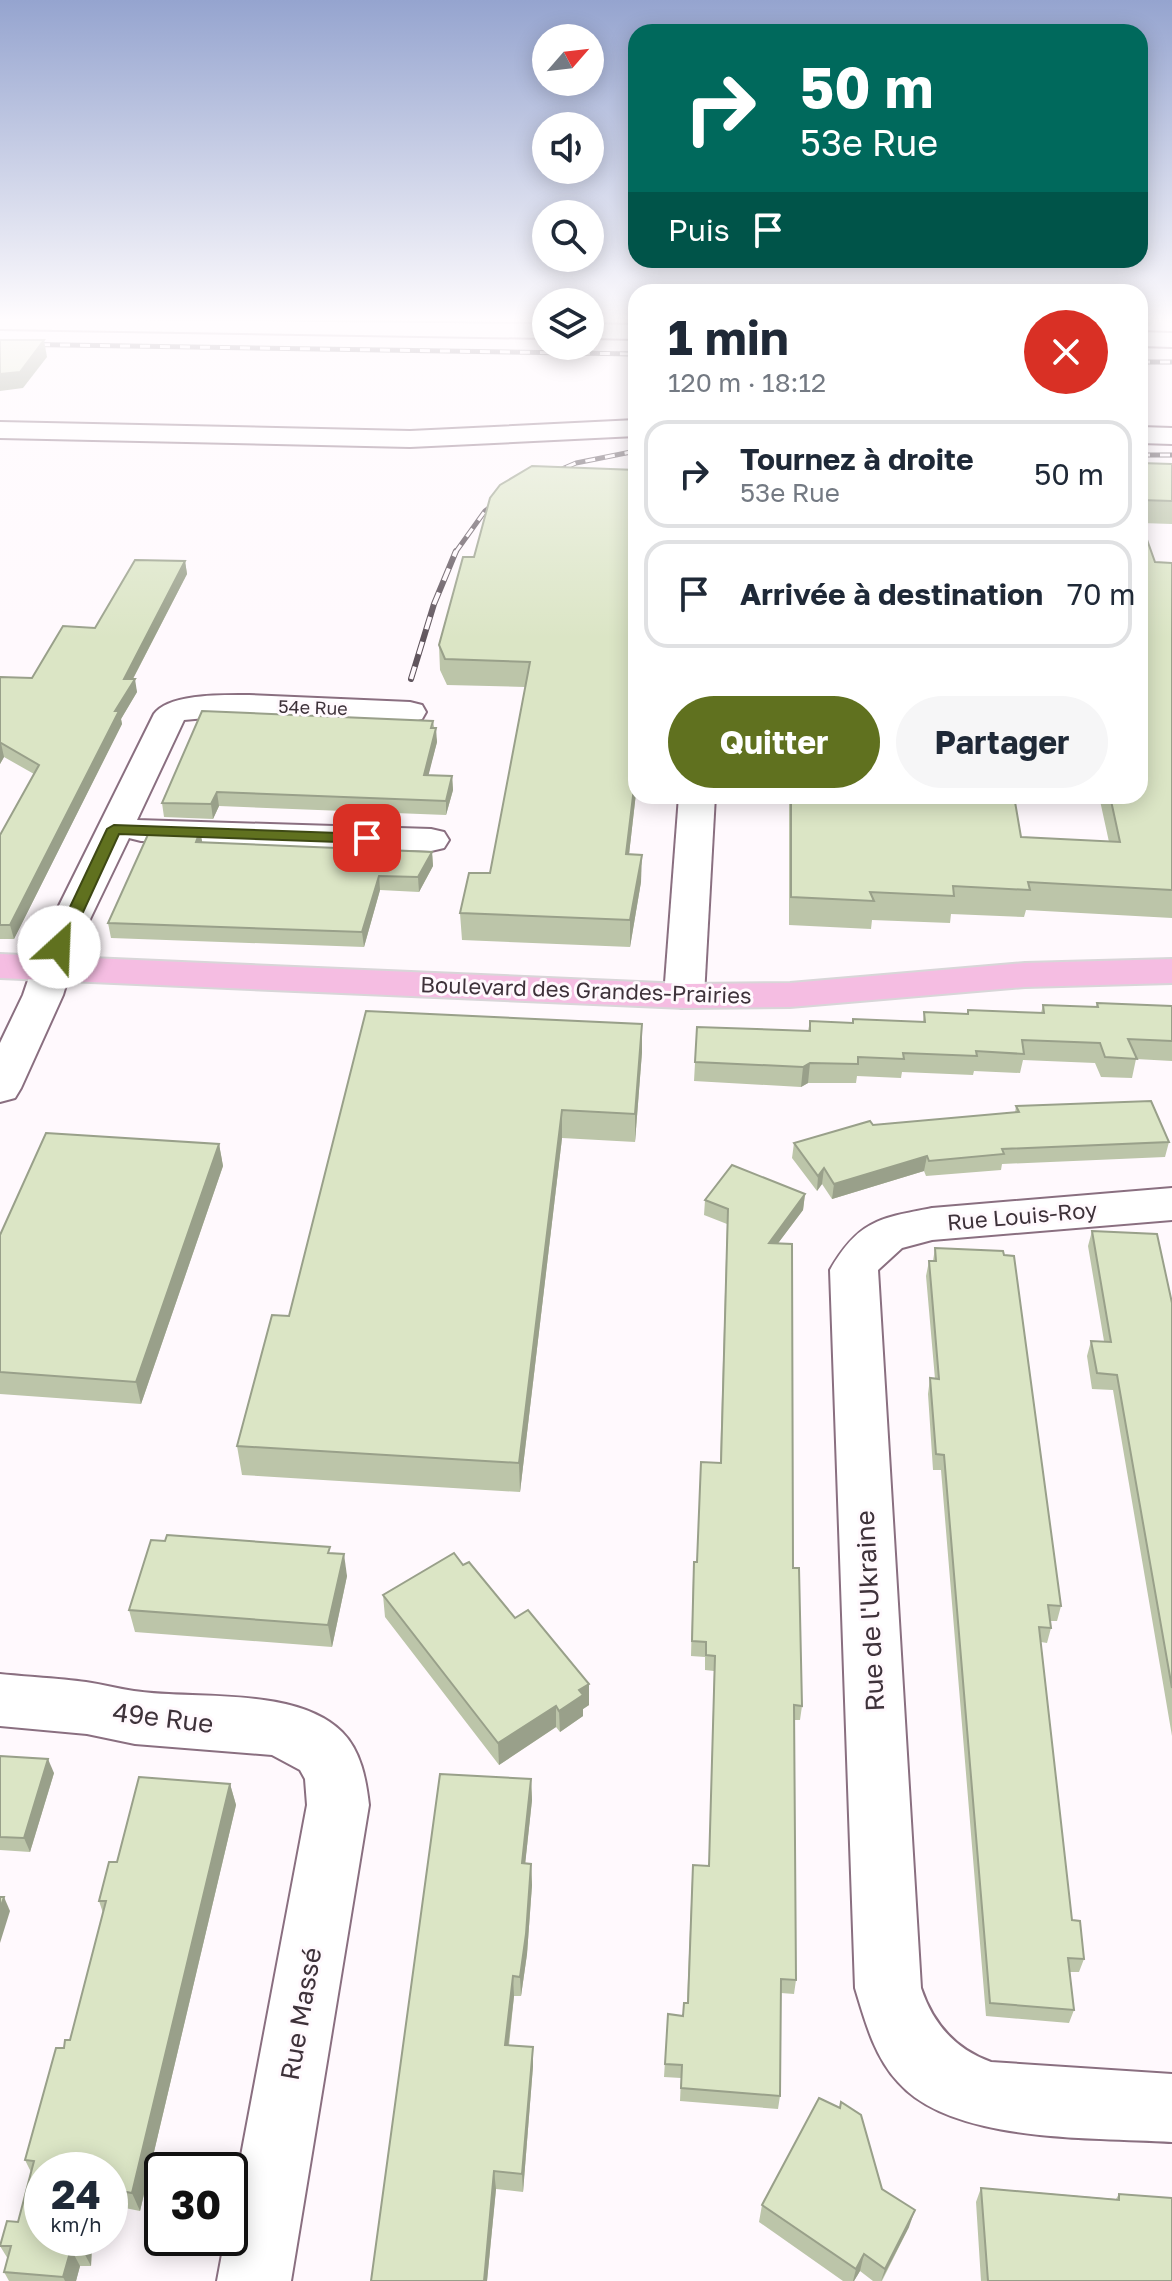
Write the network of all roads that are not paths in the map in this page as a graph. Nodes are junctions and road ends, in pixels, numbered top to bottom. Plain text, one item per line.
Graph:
1 (628, 428) edge
2 (0, 430) edge
3 (1148, 435) edge
4 (1172, 436) edge
5 (410, 712) dead end
6 (696, 804) edge
7 (114, 829) junction
8 (431, 840) dead end
9 (0, 966) edge
10 (52, 968) junction
11 (1172, 971) edge
12 (684, 996) junction
13 (0, 1088) edge
14 (1172, 1204) edge
15 (874, 1241) joint
16 (0, 1700) edge
17 (321, 1751) joint
18 (1172, 2108) edge
19 (254, 2281) edge

1 - 2 street
3 - 4 street
5 - 7 street, 54e Rue
6 - 12 street
7 - 8 street
7 - 10 street
9 - 10 main road, Boulevard des Grandes-Prairies
10 - 12 main road, Boulevard des Grandes-Prairies
10 - 13 street
11 - 12 main road, Boulevard des Grandes-Prairies
14 - 15 street, Rue Louis-Roy
15 - 18 street, Rue de l'Ukraine
16 - 17 street, 49e Rue
17 - 19 street, Rue Massé

